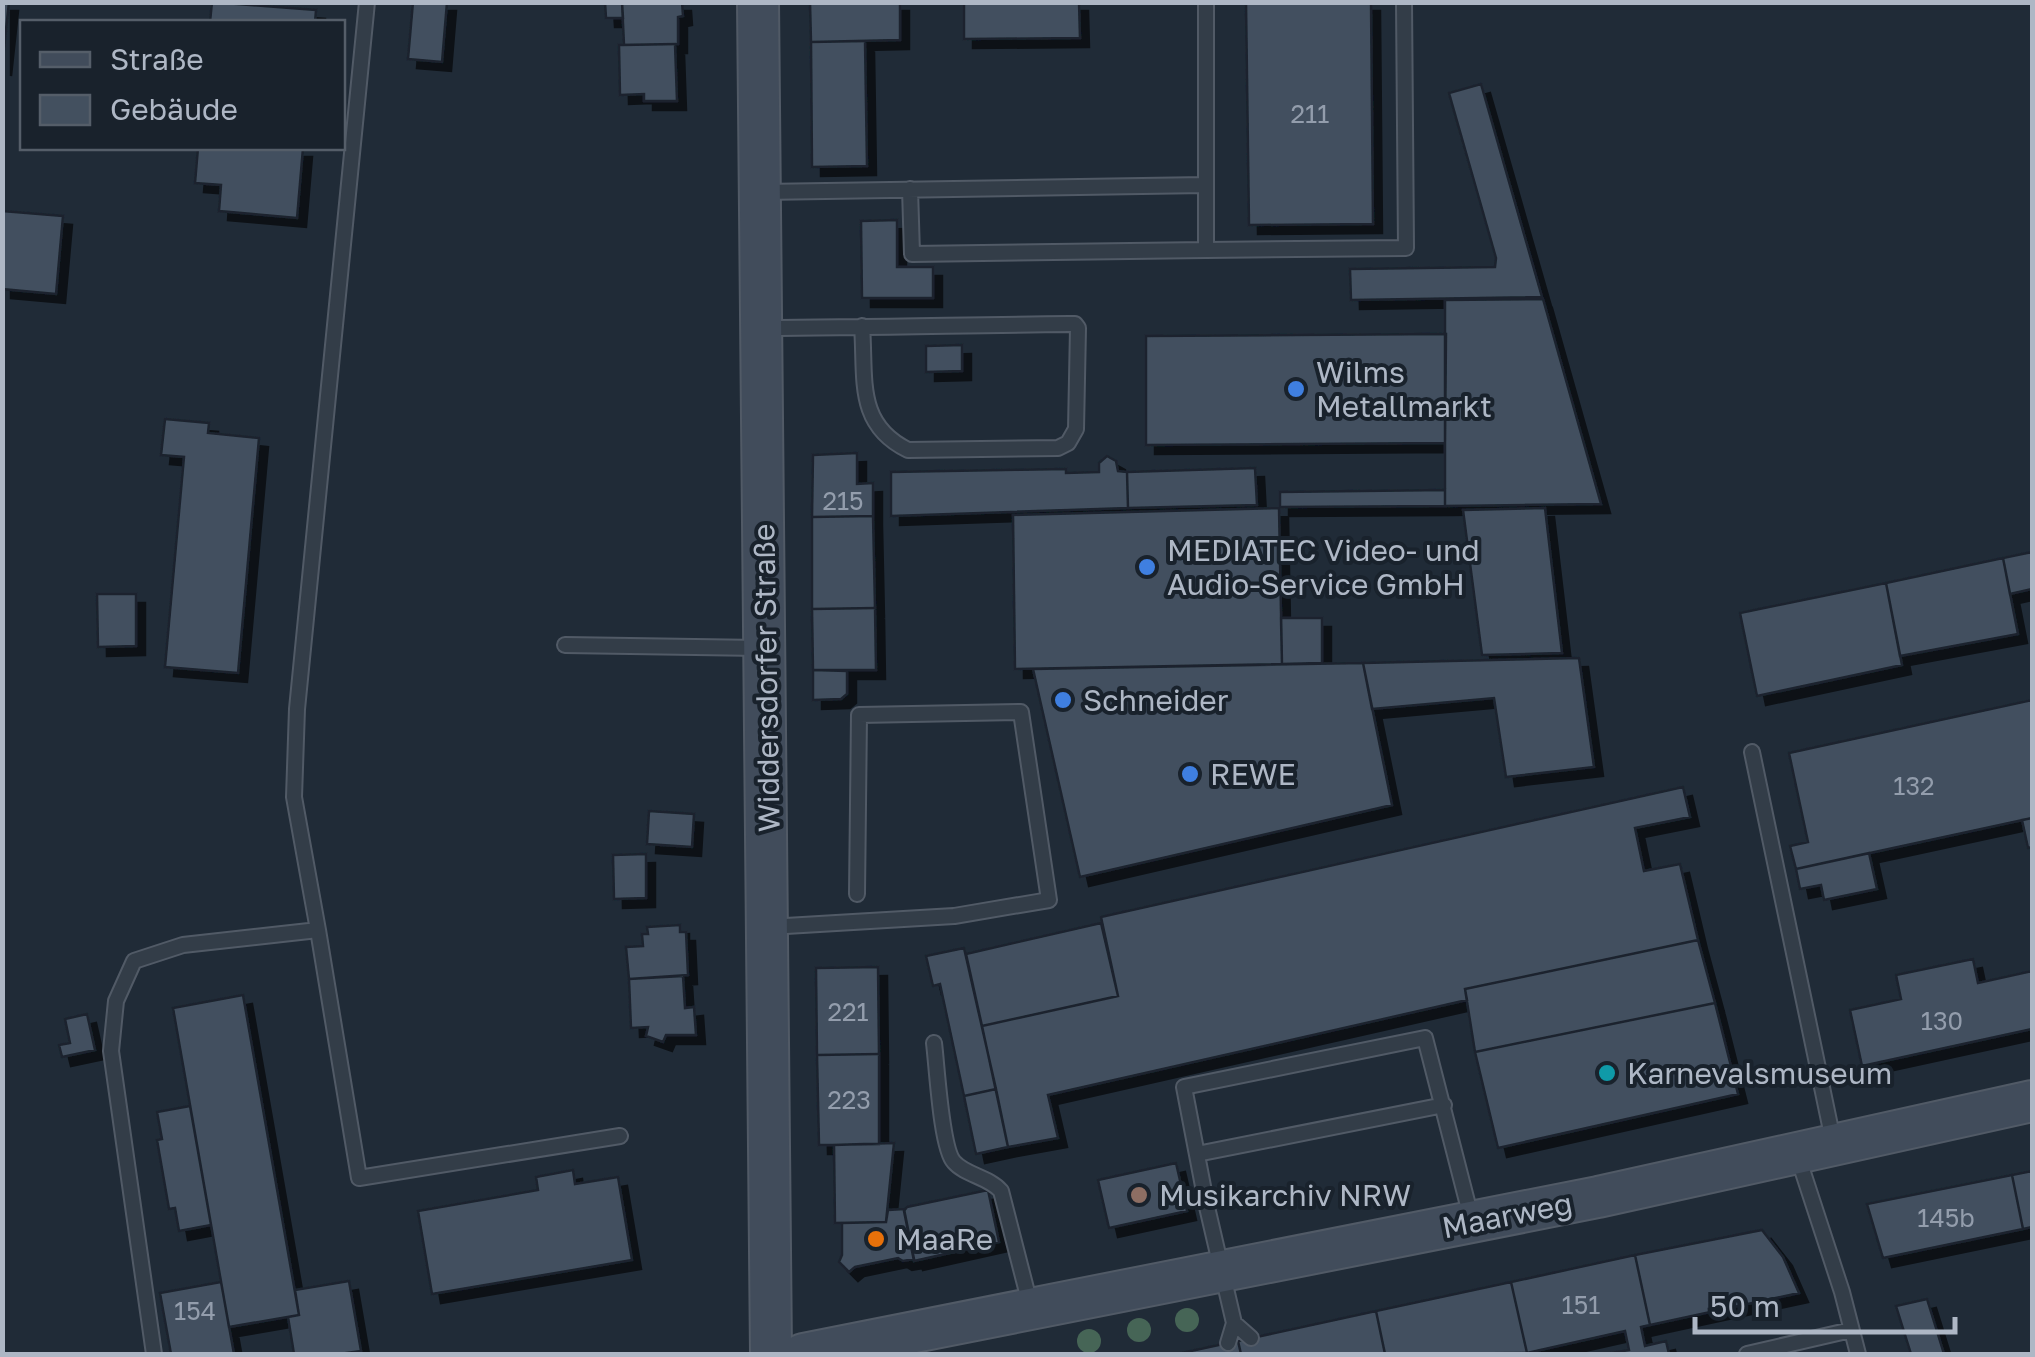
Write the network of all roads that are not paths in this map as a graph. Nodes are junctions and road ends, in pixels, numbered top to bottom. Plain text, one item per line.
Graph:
1 (366, 2) edge
2 (758, 2) edge
3 (1206, 2) edge
4 (1404, 2) edge
5 (1205, 185) junction
6 (910, 190) junction
7 (760, 192) junction
8 (1206, 250) junction
9 (862, 326) junction
10 (762, 328) junction
11 (564, 645) dead end
12 (766, 648) junction
13 (1752, 752) dead end
14 (857, 894) dead end
15 (769, 927) junction
16 (318, 930) junction
17 (934, 1043) dead end
18 (2032, 1101) edge
19 (1444, 1104) junction
20 (620, 1136) dead end
21 (1816, 1149) junction
22 (1197, 1154) junction
23 (1472, 1221) junction
24 (1221, 1271) junction
25 (1031, 1310) junction
26 (1234, 1323) junction
27 (1851, 1330) junction
28 (1251, 1338) dead end
29 (1228, 1343) dead end
30 (154, 1354) edge
31 (771, 1354) edge
32 (804, 1354) edge
33 (1746, 1354) edge
34 (1858, 1354) edge

1 - 16 lane
2 - 7 main road, Widdersdorfer Straße
3 - 5 lane
4 - 8 lane
5 - 6 lane
5 - 8 lane
6 - 7 lane
6 - 8 lane
7 - 10 main road, Widdersdorfer Straße
9 - 9 lane
9 - 10 lane
10 - 12 main road, Widdersdorfer Straße
11 - 12 lane
12 - 15 main road, Widdersdorfer Straße
13 - 21 lane
14 - 15 lane
15 - 31 main road, Widdersdorfer Straße
16 - 20 lane
16 - 30 lane
17 - 25 lane
18 - 21 main road, Maarweg
19 - 22 lane
19 - 22 lane
19 - 23 lane
21 - 23 main road, Maarweg
21 - 27 lane
22 - 24 lane
23 - 24 main road, Maarweg
24 - 25 main road, Maarweg
24 - 26 lane
25 - 32 main road, Maarweg
26 - 28 lane
26 - 29 lane
27 - 33 lane
27 - 34 lane

